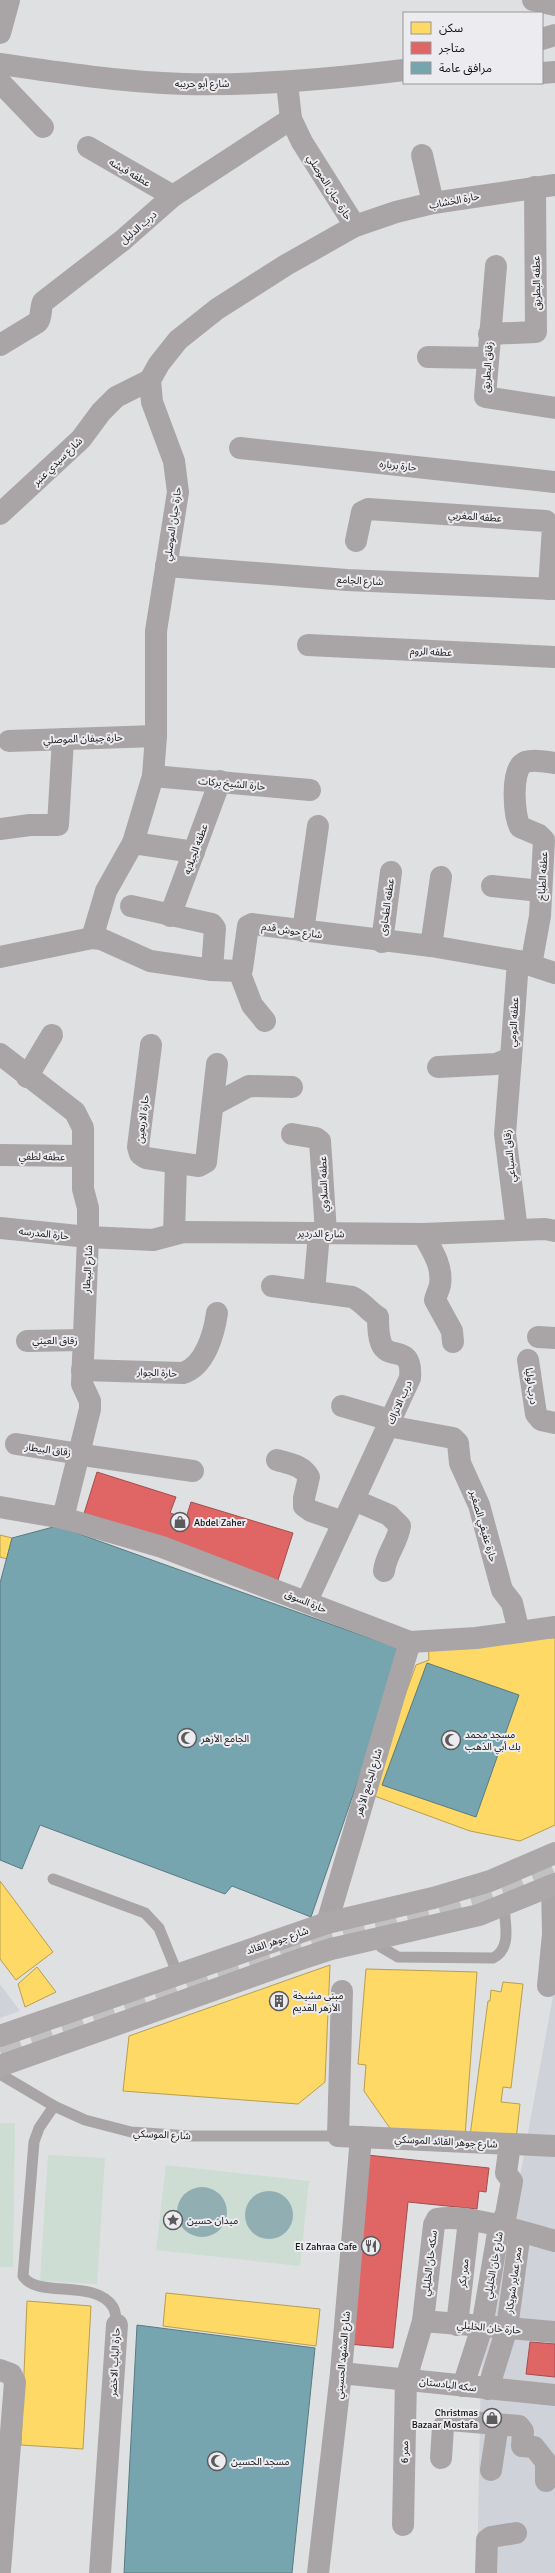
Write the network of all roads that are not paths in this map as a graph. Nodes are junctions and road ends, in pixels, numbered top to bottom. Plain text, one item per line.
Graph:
1 (9, 0) edge
2 (533, 0) edge
3 (555, 5) edge
4 (0, 33) edge
5 (555, 35) edge
6 (543, 39) edge
7 (0, 64) edge
8 (403, 70) edge
9 (555, 72) edge
10 (543, 73) edge
11 (0, 82) edge
12 (287, 83) junction
13 (291, 119) junction
14 (43, 127) dead end
15 (88, 147) dead end
16 (422, 155) dead end
17 (545, 186) edge
18 (173, 196) junction
19 (433, 204) junction
20 (356, 226) junction
21 (496, 266) dead end
22 (489, 334) junction
23 (3, 335) edge
24 (428, 357) dead end
25 (487, 358) junction
26 (150, 380) junction
27 (555, 408) edge
28 (240, 448) dead end
29 (555, 482) edge
30 (0, 514) edge
31 (356, 541) dead end
32 (166, 566) junction
33 (552, 589) edge
34 (308, 645) dead end
35 (555, 657) edge
36 (156, 736) junction
37 (63, 739) junction
38 (9, 741) dead end
39 (555, 763) edge
40 (153, 776) junction
41 (220, 781) junction
42 (310, 790) dead end
43 (318, 826) dead end
44 (0, 829) edge
45 (133, 843) junction
46 (194, 852) junction
47 (391, 872) dead end
48 (441, 877) dead end
49 (546, 882) edge
50 (492, 886) dead end
51 (131, 906) dead end
52 (170, 916) junction
53 (303, 931) junction
54 (92, 938) junction
55 (382, 942) junction
56 (430, 946) junction
57 (0, 958) edge
58 (524, 963) junction
59 (212, 970) junction
60 (239, 970) junction
61 (555, 973) edge
62 (266, 1021) dead end
63 (52, 1035) dead end
64 (151, 1045) dead end
65 (0, 1054) edge
66 (510, 1058) junction
67 (217, 1064) dead end
68 (438, 1067) dead end
69 (27, 1077) junction
70 (292, 1086) dead end
71 (213, 1105) junction
72 (292, 1134) dead end
73 (0, 1155) edge
74 (83, 1156) junction
75 (176, 1164) junction
76 (0, 1228) edge
77 (517, 1230) junction
78 (555, 1231) edge
79 (322, 1233) junction
80 (174, 1234) junction
81 (423, 1234) junction
82 (88, 1237) junction
83 (272, 1286) dead end
84 (314, 1292) junction
85 (217, 1312) dead end
86 (83, 1340) junction
87 (27, 1341) dead end
88 (453, 1342) dead end
89 (528, 1360) dead end
90 (82, 1370) junction
91 (342, 1406) dead end
92 (389, 1423) junction
93 (555, 1424) edge
94 (16, 1444) dead end
95 (85, 1455) junction
96 (277, 1460) dead end
97 (193, 1471) dead end
98 (354, 1500) junction
99 (0, 1507) edge
100 (63, 1518) junction
101 (343, 1522) junction
102 (384, 1570) dead end
103 (307, 1601) junction
104 (555, 1627) edge
105 (519, 1632) junction
106 (410, 1642) junction
107 (555, 1853) edge
108 (53, 1879) dead end
109 (553, 1885) edge
110 (504, 1906) junction
111 (327, 1923) junction
112 (554, 1934) edge
113 (375, 1940) junction
114 (178, 1975) junction
115 (548, 1986) dead end
116 (342, 1991) dead end
117 (0, 2036) edge
118 (0, 2066) edge
119 (0, 2074) edge
120 (54, 2106) junction
121 (338, 2136) junction
122 (361, 2137) junction
123 (510, 2144) junction
124 (555, 2146) edge
125 (469, 2220) junction
126 (499, 2227) junction
127 (520, 2232) junction
128 (555, 2241) edge
129 (423, 2321) junction
130 (117, 2325) joint
131 (457, 2325) junction
132 (482, 2327) junction
133 (506, 2328) junction
134 (555, 2332) edge
135 (0, 2370) edge
136 (341, 2373) junction
137 (406, 2379) junction
138 (476, 2388) junction
139 (554, 2394) edge
140 (475, 2422) junction
141 (498, 2424) junction
142 (441, 2458) dead end
143 (491, 2470) dead end
144 (546, 2481) dead end
145 (403, 2525) dead end
146 (516, 2533) dead end
147 (0, 2570) edge
148 (100, 2573) edge
149 (318, 2573) edge
150 (486, 2573) edge

1 - 4 street
2 - 3 street
5 - 6 street
7 - 12 street, شارع أبو حريبه
8 - 12 street, شارع أبو حريبه
9 - 10 street
11 - 14 street
12 - 13 street, حارة حيان الموصلي
13 - 18 street, درب الدليل
13 - 20 street, حارة حيان الموصلي
15 - 18 street, عطفه فيشه
16 - 19 street
17 - 19 street, حارة الخشاب
17 - 22 street, عطفه البطريق
18 - 23 street, درب الدليل
19 - 20 street, حارة الخشاب
20 - 26 street, حارة حيان الموصلي
21 - 22 street, زقاق البطريق
22 - 25 street, زقاق البطريق
24 - 25 street
25 - 27 street, زقاق البطريق
26 - 30 street, شارع سيدي عنبر
26 - 32 street, حارة حيان الموصلي
28 - 29 street, حارة برباره
31 - 33 street, عطفه المغربي
32 - 33 street, شارع الجامع
32 - 36 street, حارة حيان الموصلي
34 - 35 street, عطفه الروم
36 - 37 street, حارة جيفان الموصلي
36 - 40 street, حارة حيان الموصلي
37 - 38 street, حارة جيفان الموصلي
37 - 44 street
39 - 49 street, عطفه الطباخ
40 - 41 street, حارة الشيخ بركات
40 - 45 street, حارة حيان الموصلي
41 - 42 street, حارة الشيخ بركات
41 - 46 street, عطفه الجبلايه
43 - 53 street
45 - 46 street
45 - 54 street, حارة حيان الموصلي
46 - 52 street, عطفه الجبلايه
47 - 55 street, عطفه الطحاوى
48 - 56 street
49 - 50 street
49 - 58 street, عطفه الطباخ
51 - 52 street
52 - 59 street
53 - 55 street, شارع حوش قدم
53 - 60 street, شارع حوش قدم
54 - 57 street
54 - 59 street
55 - 56 street, شارع حوش قدم
56 - 58 street, شارع حوش قدم
58 - 61 street, شارع حوش قدم
58 - 66 street, عطفه التومي
59 - 60 street
60 - 62 street
63 - 69 street
64 - 75 street, حارة الاربعين
65 - 69 street, شارع البيطار
66 - 68 street, عطفه التومي
66 - 77 street, زقاق السباعي
67 - 71 street, حارة الاربعين
69 - 74 street, شارع البيطار
70 - 71 street
71 - 75 street, حارة الاربعين
72 - 79 street, عطفه السلاوي
73 - 74 street, عطفه لطفي
74 - 82 street, شارع البيطار
75 - 80 street
76 - 82 street, حارة المدرسه
77 - 78 street, شارع الدردير
77 - 81 street, شارع الدردير
79 - 80 street, شارع الدردير
79 - 81 street, شارع الدردير
79 - 84 street
80 - 82 street, شارع الدردير
81 - 88 street
82 - 86 street, شارع البيطار
83 - 84 street, درب الاتراك
84 - 92 street, درب الاتراك
85 - 90 street, حارة الجوار
86 - 87 street, زقاق العيني
86 - 90 street, شارع البيطار
89 - 93 street, درب لوليا
90 - 95 street, شارع البيطار
91 - 92 street, حارة عفيفي الصغير
92 - 98 street, درب الاتراك
92 - 105 street, حارة عفيفي الصغير
94 - 95 street, زقاق البيطار
95 - 97 street, زقاق البيطار
95 - 100 street, شارع البيطار
96 - 101 street
98 - 101 street, درب الاتراك
98 - 102 street
99 - 100 street, حارة السوق
100 - 103 street, حارة السوق
101 - 103 street, درب الاتراك
103 - 106 street, حارة السوق
104 - 105 street, حارة السوق
105 - 106 street, حارة السوق
106 - 111 street, شارع الجامع الأزهر
107 - 111 main road, شارع جوهر القائد
108 - 114 lane
109 - 110 main road
109 - 112 street
110 - 113 main road
110 - 113 lane
111 - 114 main road, شارع جوهر القائد
112 - 115 street
113 - 118 main road
114 - 117 main road, شارع جوهر القائد
116 - 121 street
119 - 120 lane, شارع الموسكي
120 - 121 lane, شارع الموسكي
120 - 130 lane, حارة الباب الاخضر
121 - 122 street, شارع جوهر القائد الموسكي
122 - 123 street, شارع جوهر القائد الموسكي
122 - 136 street, شارع المشهد الحسيني
123 - 124 street, شارع جوهر القائد الموسكي
123 - 126 street, شارع خان الخليلي
125 - 126 street, سكه خان الخليلي
125 - 129 street, سكه خان الخليلي
125 - 131 street, ممر بكر
126 - 127 street, سكه خان الخليلي
126 - 132 street, شارع خان الخليلي
127 - 128 street, سكه خان الخليلي
127 - 133 street, ممر عماير شويكار
129 - 131 street, حارة خان الخليلي
129 - 137 street, سكه خان الخليلي
130 - 148 street, حارة الباب الاخضر
131 - 132 street, حارة خان الخليلي
132 - 133 street, حارة خان الخليلي
132 - 138 street, شارع خان الخليلي
133 - 134 street, حارة خان الخليلي
133 - 138 street, ممر عماير شويكار
135 - 147 street
136 - 137 street, سكه البادستان
136 - 149 street, شارع المشهد الحسيني
137 - 138 street, سكه البادستان
137 - 145 street, ممر 6
138 - 139 street, سكه البادستان
138 - 140 street
140 - 141 street
140 - 142 street
141 - 143 street
141 - 144 street
146 - 150 street

